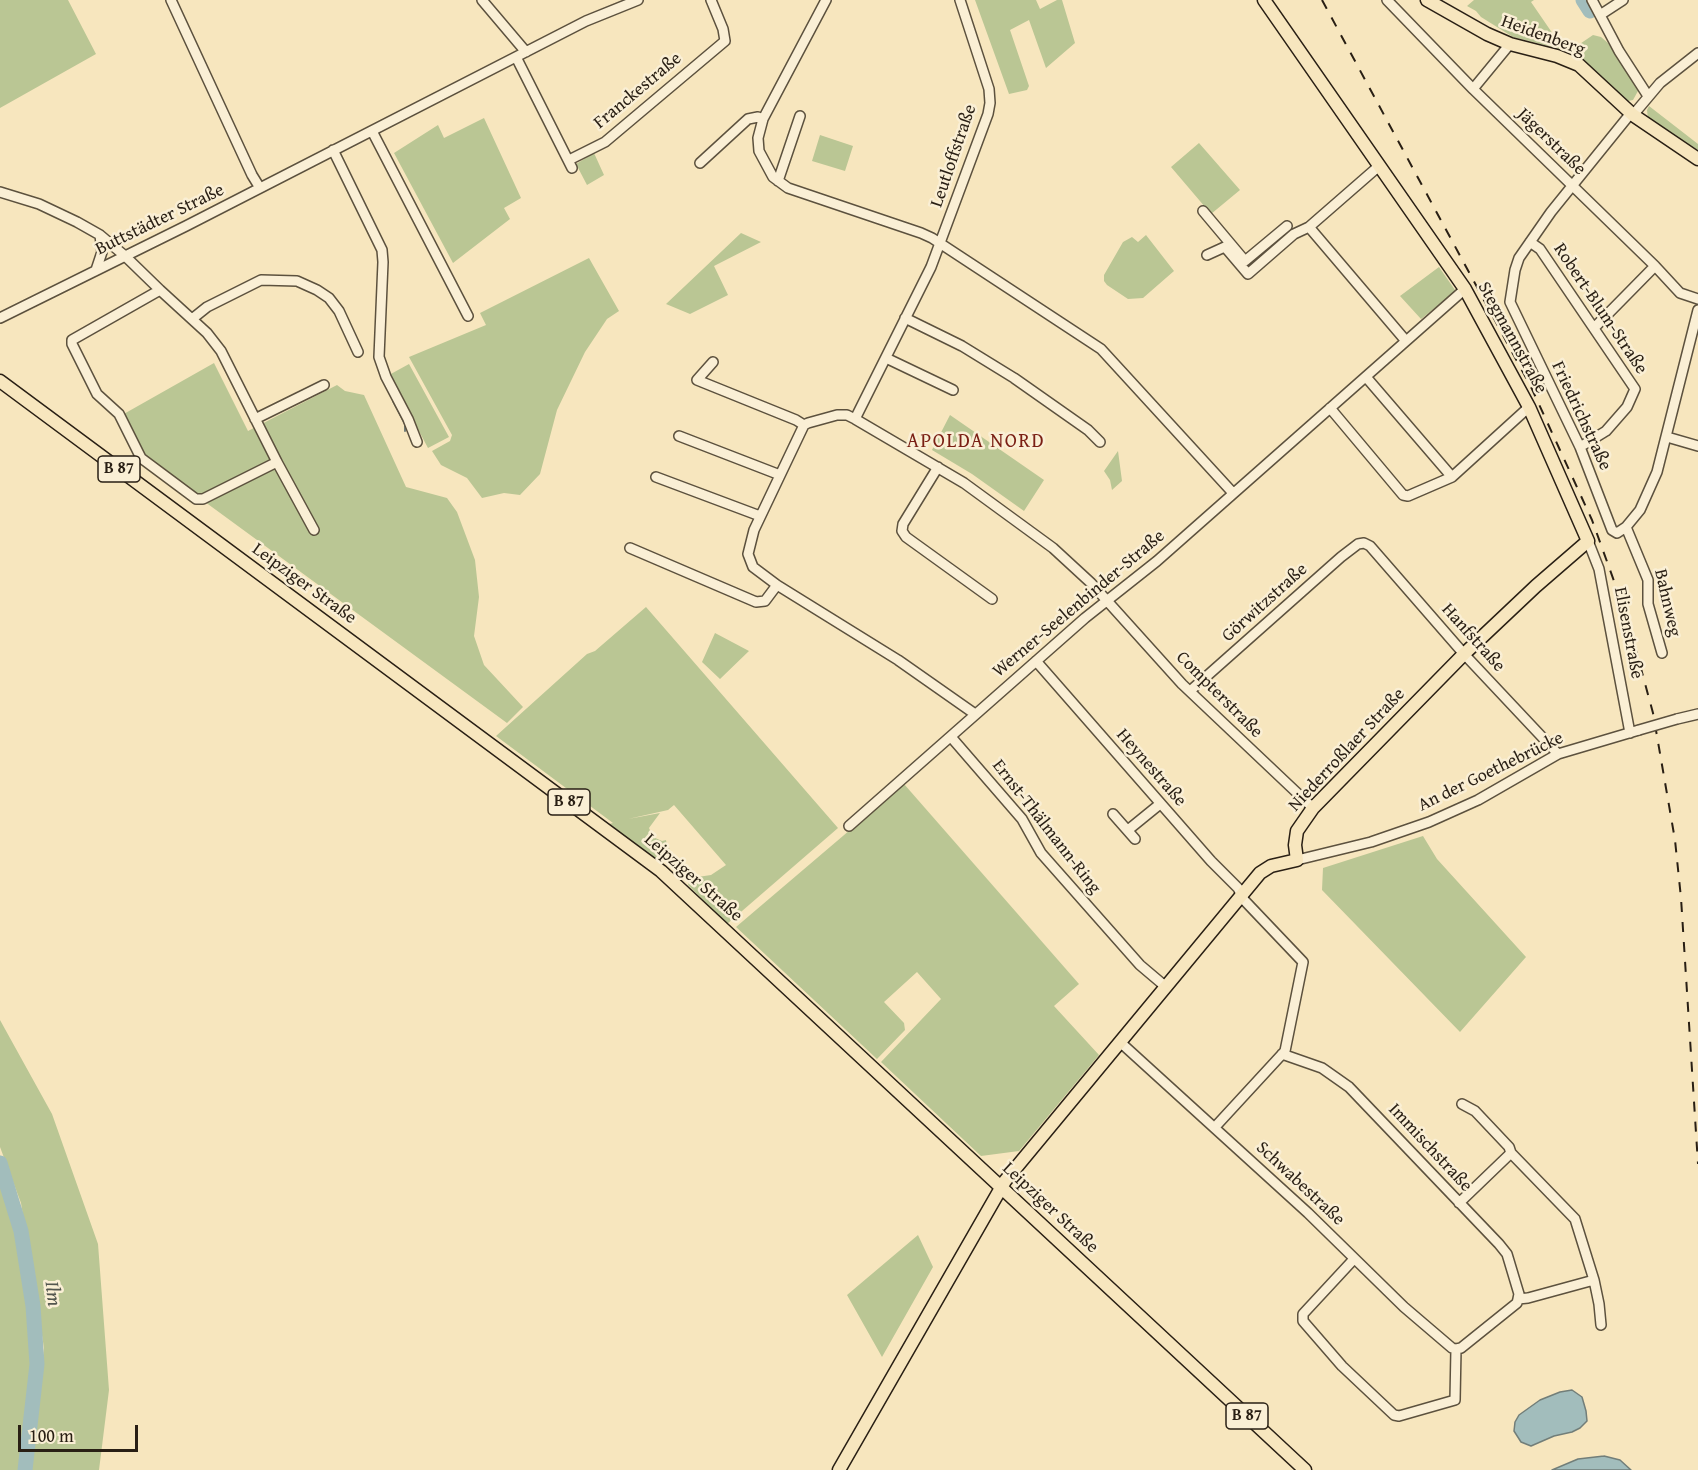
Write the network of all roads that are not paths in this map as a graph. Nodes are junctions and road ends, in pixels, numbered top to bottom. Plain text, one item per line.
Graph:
1 (171, 0) edge
2 (482, 0) edge
3 (638, 0) edge
4 (711, 0) edge
5 (826, 0) edge
6 (960, 0) edge
7 (1264, 0) edge
8 (1387, 0) edge
9 (1427, 0) edge
10 (1592, 0) edge
11 (1623, 0) edge
12 (1600, 15) junction
13 (1510, 44) junction
14 (526, 52) junction
15 (1698, 53) edge
16 (516, 57) junction
17 (1473, 89) junction
18 (1648, 96) junction
19 (1632, 114) junction
20 (800, 116) dead end
21 (763, 119) junction
22 (372, 130) junction
23 (333, 150) junction
24 (1698, 159) edge
25 (700, 164) dead end
26 (1379, 166) junction
27 (778, 181) junction
28 (1572, 185) junction
29 (260, 188) junction
30 (0, 192) edge
31 (1203, 211) dead end
32 (1287, 226) dead end
33 (1309, 227) junction
34 (100, 235) junction
35 (1530, 242) junction
36 (940, 244) junction
37 (1228, 246) junction
38 (1207, 255) dead end
39 (125, 256) junction
40 (1655, 266) junction
41 (96, 270) junction
42 (1465, 289) junction
43 (160, 290) junction
44 (1698, 299) edge
45 (1698, 310) edge
46 (468, 316) dead end
47 (0, 318) edge
48 (905, 318) junction
49 (192, 319) junction
50 (1594, 328) junction
51 (1406, 341) junction
52 (358, 352) dead end
53 (886, 358) junction
54 (713, 362) dead end
55 (1366, 377) junction
56 (0, 381) edge
57 (324, 385) dead end
58 (953, 390) dead end
59 (1529, 407) junction
60 (1330, 408) junction
61 (255, 419) junction
62 (855, 419) junction
63 (804, 425) junction
64 (679, 436) dead end
65 (1667, 437) junction
66 (417, 442) dead end
67 (1100, 442) dead end
68 (1698, 446) edge
69 (1581, 447) junction
70 (277, 462) junction
71 (938, 467) junction
72 (780, 475) junction
73 (656, 477) dead end
74 (1452, 477) junction
75 (1233, 493) junction
76 (760, 516) junction
77 (1626, 527) junction
78 (314, 530) dead end
79 (1588, 541) junction
80 (1364, 543) joint
81 (630, 548) dead end
82 (777, 585) junction
83 (992, 599) dead end
84 (1107, 601) junction
85 (1662, 653) dead end
86 (1464, 654) junction
87 (1036, 661) junction
88 (1190, 691) junction
89 (975, 714) junction
90 (1698, 714) edge
91 (1634, 731) junction
92 (951, 737) junction
93 (1558, 754) junction
94 (1160, 804) junction
95 (1313, 808) junction
96 (1113, 814) dead end
97 (849, 826) dead end
98 (1128, 830) junction
99 (1135, 839) dead end
100 (1297, 860) junction
101 (1241, 895) junction
102 (1166, 987) junction
103 (1120, 1041) junction
104 (1282, 1054) junction
105 (1462, 1104) dead end
106 (1215, 1127) junction
107 (1510, 1153) junction
108 (1000, 1187) junction
109 (1459, 1203) junction
110 (1354, 1259) junction
111 (1594, 1280) junction
112 (1518, 1299) junction
113 (1601, 1325) dead end
114 (1456, 1349) junction
115 (840, 1470) edge
116 (1305, 1470) edge

1 - 29 street
2 - 14 street
3 - 14 street, Buttstädter Straße
4 - 16 street, Franckestraße
5 - 21 street
6 - 36 street, Leutloffstraße
7 - 26 main road, Stegmannstraße
8 - 17 street, Jägerstraße
9 - 13 main road, Heidenberg
10 - 12 street, Heidenberg
11 - 12 street
12 - 18 street, Heidenberg
13 - 17 street
13 - 19 main road, Heidenberg
14 - 16 street, Buttstädter Straße
15 - 18 street
16 - 22 street, Buttstädter Straße
17 - 28 street, Jägerstraße
18 - 19 street
19 - 24 main road, Heidenberg
19 - 28 street
20 - 27 street
21 - 25 street
21 - 27 street
22 - 23 street, Buttstädter Straße
22 - 46 street
23 - 29 street, Buttstädter Straße
23 - 66 street
26 - 33 street
26 - 42 main road, Stegmannstraße
27 - 36 street
28 - 35 street
28 - 40 street, Jägerstraße
29 - 39 street, Buttstädter Straße
30 - 34 street
31 - 37 street
32 - 37 street
33 - 37 street
33 - 51 street
34 - 39 street
34 - 41 street
35 - 50 street, Robert-Blum-Straße
35 - 69 street, Friedrichstraße
36 - 48 street, Leutloffstraße
36 - 75 street
37 - 38 street
39 - 41 street, Buttstädter Straße
39 - 43 street
40 - 44 street, Jägerstraße
40 - 50 street
41 - 47 street, Buttstädter Straße
42 - 51 street, Werner-Seelenbinder-Straße
42 - 59 main road, Stegmannstraße
43 - 49 street
43 - 70 street
45 - 65 street
48 - 53 street, Leutloffstraße
48 - 67 street
49 - 52 street
49 - 61 street
50 - 69 street, Robert-Blum-Straße
51 - 55 street, Werner-Seelenbinder-Straße
53 - 58 street
53 - 62 street, Leutloffstraße
54 - 63 street
55 - 60 street, Werner-Seelenbinder-Straße
55 - 74 street
56 - 108 main road, Leipziger Straße / B 87
57 - 61 street
59 - 74 street
59 - 79 main road, Stegmannstraße
60 - 74 street
60 - 75 street, Werner-Seelenbinder-Straße
61 - 70 street
62 - 63 street
62 - 71 street
63 - 72 street
64 - 72 street
65 - 68 street
65 - 77 street
69 - 77 street, Friedrichstraße
70 - 78 street
71 - 83 street
71 - 84 street
72 - 76 street
73 - 76 street
75 - 84 street, Werner-Seelenbinder-Straße
76 - 82 street
77 - 85 street, Bahnweg
79 - 86 main road, Niederroßlaer Straße
79 - 91 street, Elisenstraße
80 - 86 street, Hanfstraße
80 - 88 street, Görwitzstraße
81 - 82 street
82 - 89 street
84 - 87 street, Werner-Seelenbinder-Straße
84 - 88 street, Compterstraße
86 - 93 street, Hanfstraße
86 - 95 main road, Niederroßlaer Straße
87 - 89 street, Werner-Seelenbinder-Straße
87 - 94 street, Heynestraße
88 - 95 street, Compterstraße
89 - 92 street, Werner-Seelenbinder-Straße
90 - 91 street, An der Goethebrücke, bridge
91 - 93 street, An der Goethebrücke
92 - 97 street, Werner-Seelenbinder-Straße
92 - 102 street, Ernst-Thälmann-Ring
93 - 100 street, An der Goethebrücke
94 - 98 street
94 - 101 street, Heynestraße
95 - 100 main road, Niederroßlaer Straße
96 - 98 street
98 - 99 street
100 - 101 main road
101 - 102 main road
101 - 104 street, Heynestraße
102 - 103 main road
103 - 106 street, Schwabestraße
103 - 108 main road
104 - 106 street
104 - 109 street, Immischstraße
105 - 107 street
106 - 110 street, Schwabestraße
107 - 109 street
107 - 111 street
108 - 115 main road
108 - 116 main road, Leipziger Straße / B 87
109 - 112 street, Immischstraße
110 - 114 street, Schwabestraße
110 - 114 street
111 - 112 street
111 - 113 street
112 - 114 street

